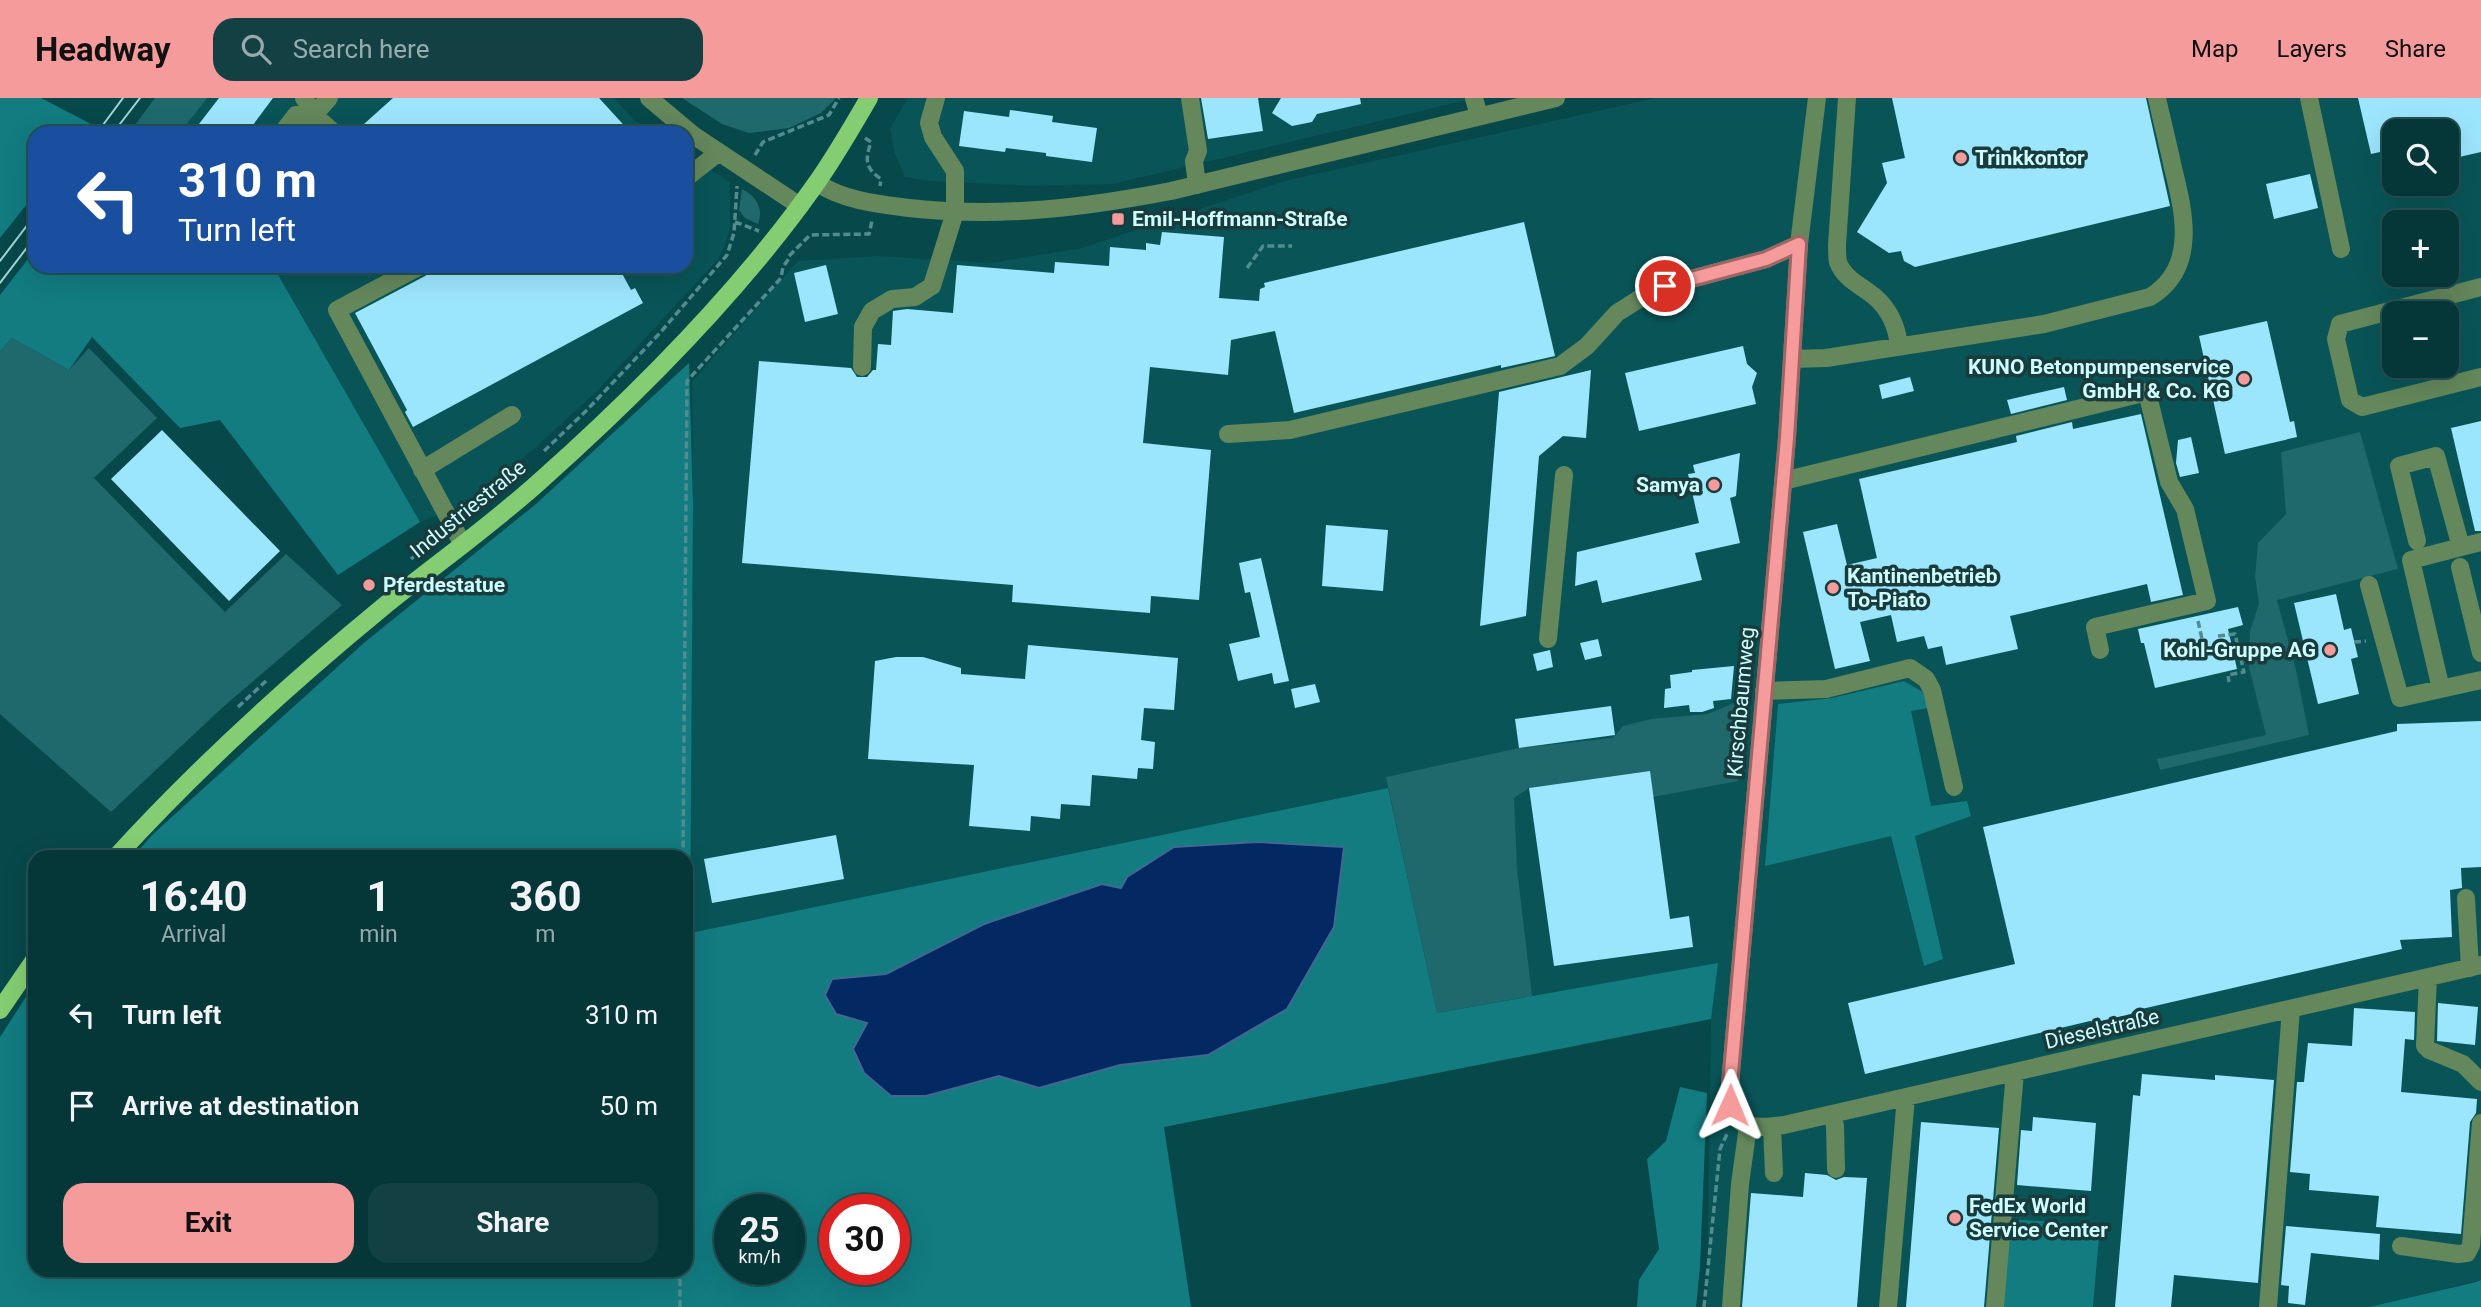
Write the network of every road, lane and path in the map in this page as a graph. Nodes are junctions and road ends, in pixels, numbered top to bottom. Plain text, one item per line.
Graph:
1 (304, 98) edge
2 (329, 98) edge
3 (649, 98) edge
4 (839, 98) edge
5 (869, 98) edge
6 (936, 98) edge
7 (1190, 98) edge
8 (1474, 98) edge
9 (1556, 98) edge
10 (1817, 98) edge
11 (1847, 98) edge
12 (2157, 98) edge
13 (2309, 98) edge
14 (314, 115) junction
15 (1479, 116) junction
16 (287, 126) edge
17 (326, 126) edge
18 (678, 126) edge
19 (693, 139) edge
20 (718, 153) junction
21 (747, 169) junction
22 (693, 173) edge
23 (817, 183) junction
24 (1197, 185) junction
25 (800, 206) junction
26 (956, 212) junction
27 (735, 222) dead end
28 (771, 241) junction
29 (1799, 244) junction
30 (1292, 246) dead end
31 (2342, 249) dead end
32 (790, 257) dead end
33 (1247, 268) dead end
34 (407, 273) edge
35 (2481, 287) edge
36 (1899, 346) junction
37 (1792, 359) junction
38 (862, 367) dead end
39 (2481, 377) edge
40 (512, 415) dead end
41 (1228, 433) dead end
42 (422, 470) junction
43 (1564, 475) dead end
44 (1783, 481) junction
45 (2417, 541) dead end
46 (2481, 542) edge
47 (462, 543) junction
48 (2461, 547) junction
49 (2460, 567) dead end
50 (2369, 585) dead end
51 (2218, 636) dead end
52 (1548, 639) dead end
53 (2100, 650) dead end
54 (2481, 653) edge
55 (2481, 680) edge
56 (2230, 681) dead end
57 (2441, 689) junction
58 (1764, 691) junction
59 (1954, 787) dead end
60 (123, 850) edge
61 (683, 850) edge
62 (2466, 898) dead end
63 (2476, 966) edge
64 (28, 970) edge
65 (2428, 977) junction
66 (2291, 1009) junction
67 (0, 1010) edge
68 (2015, 1072) junction
69 (2481, 1082) edge
70 (1906, 1097) junction
71 (1832, 1114) junction
72 (1741, 1121) junction
73 (2481, 1123) edge
74 (1772, 1126) junction
75 (1836, 1169) dead end
76 (1774, 1173) dead end
77 (2401, 1246) dead end
78 (680, 1277) edge
79 (680, 1307) edge
80 (1704, 1307) edge
81 (1731, 1307) edge
82 (1888, 1307) edge
83 (1995, 1307) edge
84 (2268, 1307) edge

1 - 14 street
2 - 14 street
3 - 18 street
4 - 21 path
5 - 23 main road, Industriestraße
6 - 26 street
7 - 24 street
8 - 15 street
9 - 15 street
10 - 29 street, Kirschbaumweg
11 - 36 street
12 - 36 street
13 - 31 street
14 - 16 street
14 - 17 street
15 - 24 street
19 - 20 street
20 - 21 street
20 - 22 street
21 - 25 street
23 - 25 main road, Industriestraße
23 - 26 street
24 - 26 street
25 - 28 main road, Industriestraße
26 - 38 street
27 - 28 path
28 - 47 main road, Industriestraße
29 - 37 street, Kirschbaumweg
29 - 41 street
30 - 33 path
32 - 61 path
34 - 42 street
35 - 39 street
36 - 37 street
37 - 44 street, Kirschbaumweg
40 - 42 street
42 - 47 street
43 - 52 street
44 - 53 street
44 - 58 street, Kirschbaumweg
45 - 48 street
46 - 48 street
47 - 60 main road, Industriestraße
48 - 57 street
49 - 54 street
50 - 57 street
51 - 56 path
55 - 57 street
58 - 59 street
58 - 72 street, Kirschbaumweg
62 - 63 street
63 - 65 street, Dieselstraße
64 - 67 main road
65 - 66 street, Dieselstraße
65 - 69 street
66 - 68 street, Dieselstraße
66 - 84 street
68 - 70 street, Dieselstraße
68 - 83 street
70 - 71 street, Dieselstraße
70 - 82 street
71 - 74 street, Dieselstraße
71 - 75 street
72 - 74 street, Dieselstraße
72 - 80 path
72 - 81 street, Kirschbaumweg
73 - 77 street
74 - 76 street
78 - 79 path

